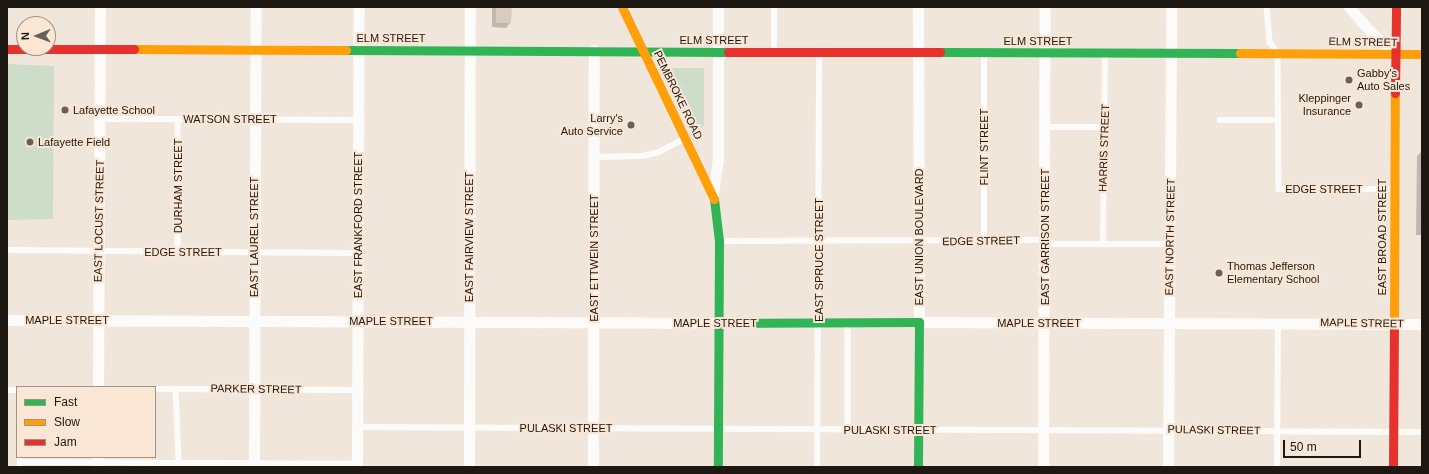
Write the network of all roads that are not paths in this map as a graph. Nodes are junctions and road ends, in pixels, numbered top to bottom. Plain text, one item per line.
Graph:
1 (100, 7) edge
2 (256, 7) edge
3 (359, 7) edge
4 (470, 7) edge
5 (622, 7) edge
6 (718, 7) edge
7 (774, 7) edge
8 (918, 7) edge
9 (1045, 7) edge
10 (1170, 7) edge
11 (1267, 7) edge
12 (1349, 7) edge
13 (1396, 7) edge
14 (7, 49) edge
15 (101, 50) junction
16 (256, 50) junction
17 (359, 50) junction
18 (594, 50) junction
19 (470, 51) junction
20 (718, 52) junction
21 (774, 52) junction
22 (819, 52) junction
23 (1105, 52) junction
24 (644, 53) junction
25 (984, 53) junction
26 (1045, 53) junction
27 (1171, 53) junction
28 (1278, 53) junction
29 (919, 54) junction
30 (1395, 54) junction
31 (1422, 54) edge
32 (100, 119) junction
33 (178, 119) junction
34 (255, 120) junction
35 (359, 120) junction
36 (1220, 120) dead end
37 (1278, 120) junction
38 (1045, 127) junction
39 (1103, 127) junction
40 (686, 138) junction
41 (594, 157) junction
42 (1394, 189) junction
43 (713, 194) junction
44 (1045, 240) junction
45 (719, 241) junction
46 (984, 241) junction
47 (919, 242) junction
48 (819, 243) junction
49 (1103, 244) junction
50 (1170, 244) junction
51 (7, 250) edge
52 (178, 252) junction
53 (254, 252) junction
54 (98, 253) junction
55 (358, 253) junction
56 (7, 320) edge
57 (98, 320) junction
58 (254, 320) junction
59 (358, 320) junction
60 (469, 321) junction
61 (594, 322) junction
62 (818, 322) junction
63 (848, 322) junction
64 (919, 322) junction
65 (1169, 322) junction
66 (719, 323) junction
67 (1045, 323) junction
68 (1278, 323) junction
69 (1394, 324) junction
70 (1422, 324) edge
71 (98, 386) edge
72 (156, 389) edge
73 (176, 389) junction
74 (254, 389) junction
75 (358, 390) junction
76 (357, 427) junction
77 (470, 428) junction
78 (594, 428) junction
79 (718, 429) junction
80 (817, 430) junction
81 (848, 430) junction
82 (919, 430) junction
83 (1043, 430) junction
84 (1168, 430) junction
85 (1277, 431) junction
86 (1393, 432) junction
87 (1422, 432) edge
88 (20, 462) edge
89 (97, 462) edge
90 (179, 462) junction
91 (254, 465) edge
92 (357, 466) edge
93 (470, 467) edge
94 (593, 467) edge
95 (718, 467) edge
96 (817, 467) edge
97 (918, 467) edge
98 (1043, 467) edge
99 (1168, 467) edge
100 (1277, 467) edge
101 (1393, 467) edge

1 - 15 street, EAST LOCUST STREET
2 - 16 street, EAST LAUREL STREET
3 - 17 street, EAST FRANKFORD STREET
4 - 19 street, EAST FAIRVIEW STREET
5 - 24 street, PEMBROKE ROAD
6 - 20 street
7 - 21 lane
8 - 29 street, EAST UNION BOULEVARD
9 - 26 street, EAST GARRISON STREET
10 - 27 street, EAST NORTH STREET
11 - 28 lane
12 - 30 street
13 - 30 street, EAST BROAD STREET
14 - 15 street, ELM STREET
15 - 16 street, ELM STREET
15 - 32 street, EAST LOCUST STREET
16 - 17 street, ELM STREET
16 - 34 street, EAST LAUREL STREET
17 - 19 street, ELM STREET
17 - 35 street, EAST FRANKFORD STREET
18 - 19 street, ELM STREET
18 - 24 street, ELM STREET
18 - 41 street, EAST ETTWEIN STREET
19 - 60 street, EAST FAIRVIEW STREET
20 - 21 street, ELM STREET
20 - 24 street, ELM STREET
20 - 43 street
21 - 22 street, ELM STREET
22 - 29 street, ELM STREET
22 - 48 lane, EAST SPRUCE STREET
23 - 26 street, ELM STREET
23 - 27 street, ELM STREET
23 - 39 lane, HARRIS STREET
24 - 40 street, PEMBROKE ROAD
25 - 26 street, ELM STREET
25 - 29 street, ELM STREET
25 - 46 lane, FLINT STREET
26 - 38 street, EAST GARRISON STREET
27 - 28 street, ELM STREET
27 - 50 street, EAST NORTH STREET
28 - 30 street, ELM STREET
28 - 37 lane
29 - 47 street, EAST UNION BOULEVARD
30 - 31 street, ELM STREET
30 - 42 street, EAST BROAD STREET
32 - 33 lane, WATSON STREET
32 - 54 street, EAST LOCUST STREET
33 - 34 lane, WATSON STREET
33 - 52 lane, DURHAM STREET
34 - 35 lane, WATSON STREET
34 - 53 street, EAST LAUREL STREET
35 - 55 street, EAST FRANKFORD STREET
36 - 37 lane
37 - 42 lane, EDGE STREET
38 - 39 lane
38 - 44 street, EAST GARRISON STREET
39 - 49 lane, HARRIS STREET
40 - 41 lane
40 - 43 street, PEMBROKE ROAD
41 - 61 street, EAST ETTWEIN STREET
42 - 69 street, EAST BROAD STREET
43 - 45 street, PEMBROKE ROAD
44 - 46 lane, EDGE STREET
44 - 49 lane, EDGE STREET
44 - 67 street, EAST GARRISON STREET
45 - 48 lane, EDGE STREET
45 - 66 street, PEMBROKE ROAD
46 - 47 lane, EDGE STREET
47 - 48 lane, EDGE STREET
47 - 64 street, EAST UNION BOULEVARD
48 - 62 lane, EAST SPRUCE STREET
49 - 50 lane, EDGE STREET
50 - 65 street, EAST NORTH STREET
51 - 54 lane, EDGE STREET
52 - 53 lane, EDGE STREET
52 - 54 lane, EDGE STREET
53 - 55 lane, EDGE STREET
53 - 58 street, EAST LAUREL STREET
54 - 57 street, EAST LOCUST STREET
55 - 59 street, EAST FRANKFORD STREET
56 - 57 street, MAPLE STREET
57 - 58 street, MAPLE STREET
57 - 71 street, EAST LOCUST STREET
58 - 59 street, MAPLE STREET
58 - 74 street, EAST LAUREL STREET
59 - 60 street, MAPLE STREET
59 - 75 street, EAST FRANKFORD STREET
60 - 61 street, MAPLE STREET
60 - 77 street, EAST FAIRVIEW STREET
61 - 66 street, MAPLE STREET
61 - 78 street, EAST ETTWEIN STREET
62 - 63 street, MAPLE STREET
62 - 66 street, MAPLE STREET
62 - 80 lane, EAST SPRUCE STREET
63 - 64 street, MAPLE STREET
63 - 81 lane
64 - 67 street, MAPLE STREET
64 - 82 street, EAST UNION BOULEVARD
65 - 67 street, MAPLE STREET
65 - 68 street, MAPLE STREET
65 - 84 street, EAST NORTH STREET
66 - 79 street, PEMBROKE ROAD
67 - 83 street, EAST GARRISON STREET
68 - 69 street, MAPLE STREET
68 - 85 lane
69 - 70 street, MAPLE STREET
69 - 86 street, EAST BROAD STREET
72 - 73 lane, PARKER STREET
73 - 74 lane, PARKER STREET
73 - 90 lane
74 - 75 lane, PARKER STREET
74 - 91 street, EAST LAUREL STREET
75 - 76 street, EAST FRANKFORD STREET
76 - 77 lane, PULASKI STREET
76 - 92 street, EAST FRANKFORD STREET
77 - 78 lane, PULASKI STREET
77 - 93 street, EAST FAIRVIEW STREET
78 - 79 lane, PULASKI STREET
78 - 94 street, EAST ETTWEIN STREET
79 - 80 lane, PULASKI STREET
79 - 95 street, PEMBROKE ROAD
80 - 81 lane, PULASKI STREET
80 - 96 lane, EAST SPRUCE STREET
81 - 82 lane, PULASKI STREET
82 - 83 lane, PULASKI STREET
82 - 97 street, EAST UNION BOULEVARD
83 - 84 lane, PULASKI STREET
83 - 98 street, EAST GARRISON STREET
84 - 85 lane, PULASKI STREET
84 - 99 street, EAST NORTH STREET
85 - 86 lane, PULASKI STREET
85 - 100 lane
86 - 87 lane, PULASKI STREET
86 - 101 street, EAST BROAD STREET
88 - 89 lane
89 - 90 lane
90 - 91 lane
91 - 92 lane

